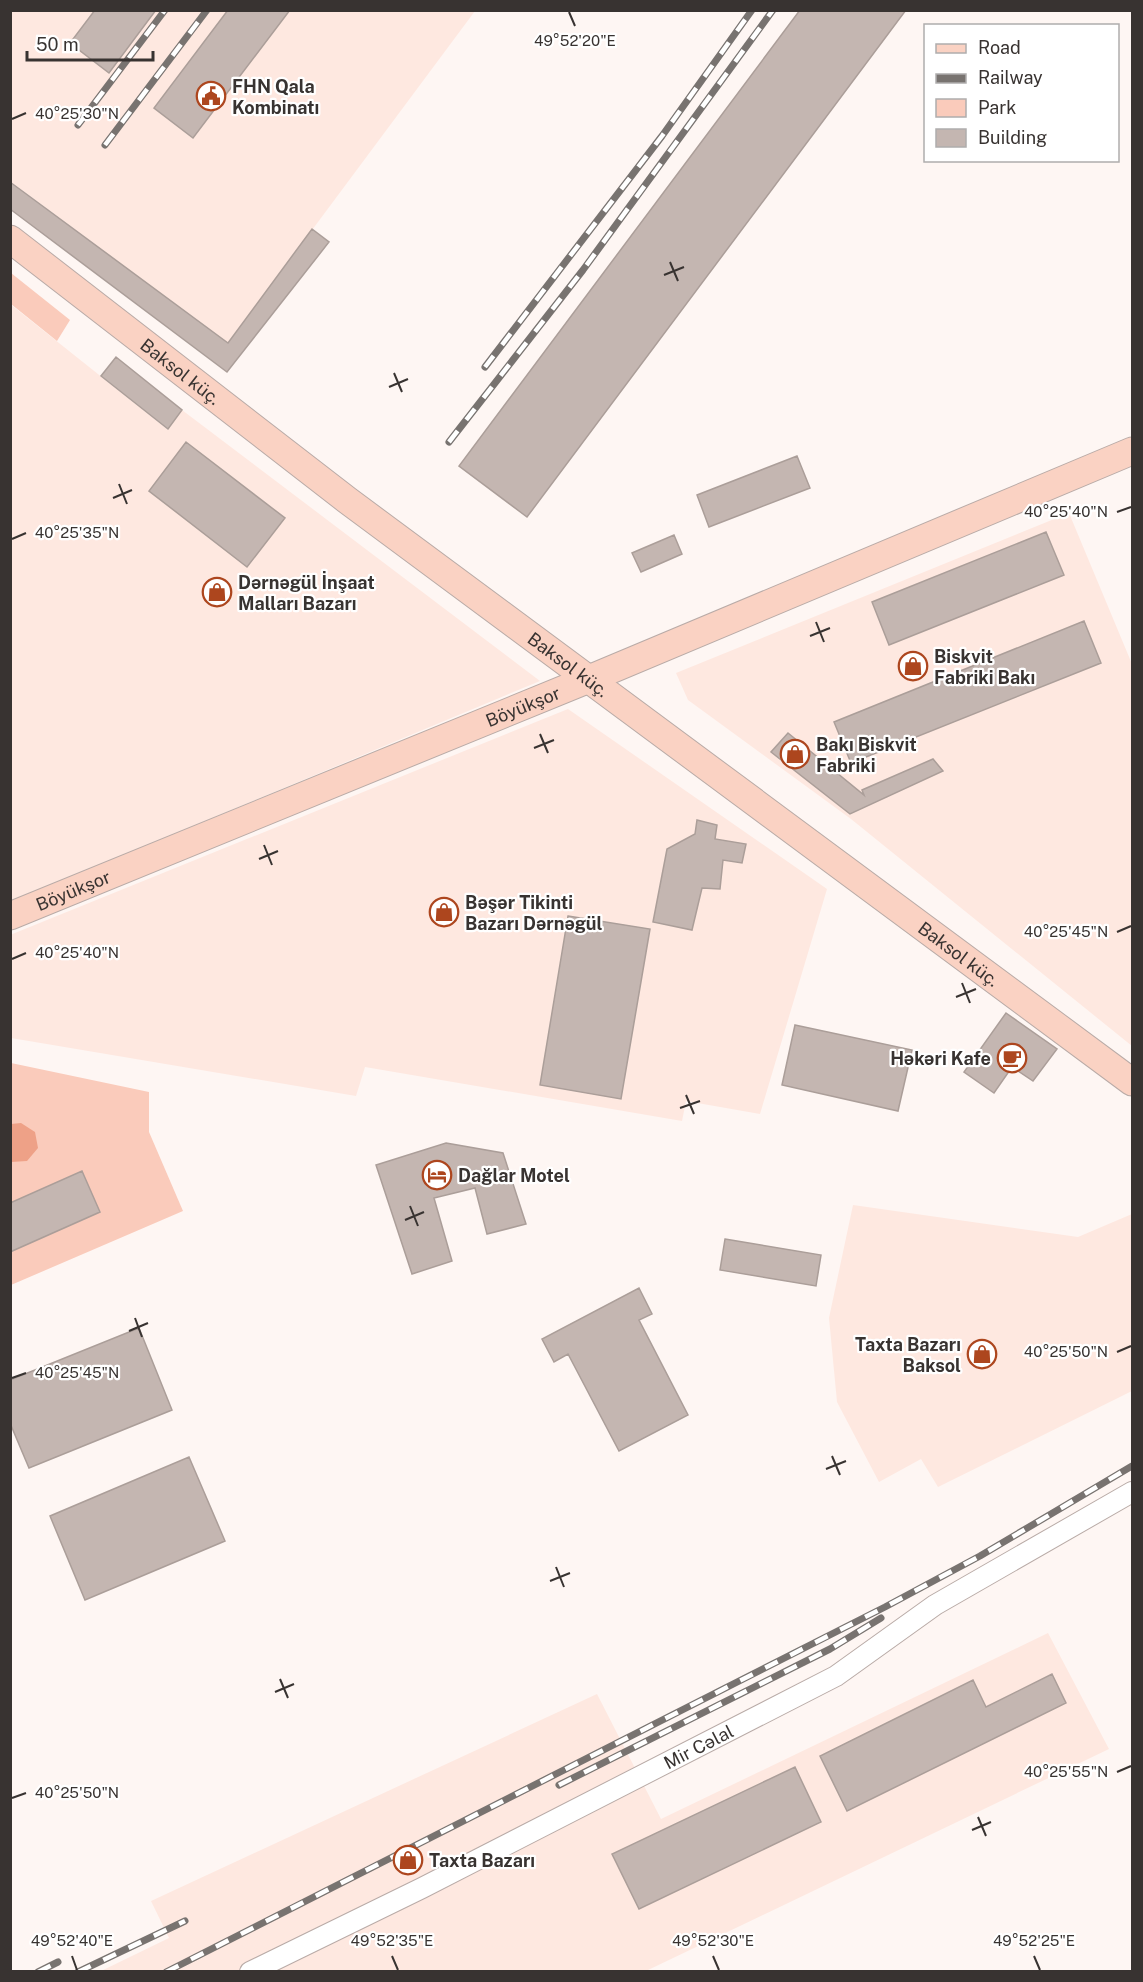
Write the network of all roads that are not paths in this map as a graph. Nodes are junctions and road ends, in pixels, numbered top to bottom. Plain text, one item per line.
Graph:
1 (10, 239) edge
2 (1132, 451) edge
3 (589, 679) junction
4 (10, 916) edge
5 (1132, 1082) edge
6 (1132, 1492) edge
7 (250, 1971) edge

1 - 3 main road, Baksol küç.
2 - 3 main road, Böyükşor
3 - 4 main road, Böyükşor
3 - 5 main road, Baksol küç.
6 - 7 street, Mir Cəlal

